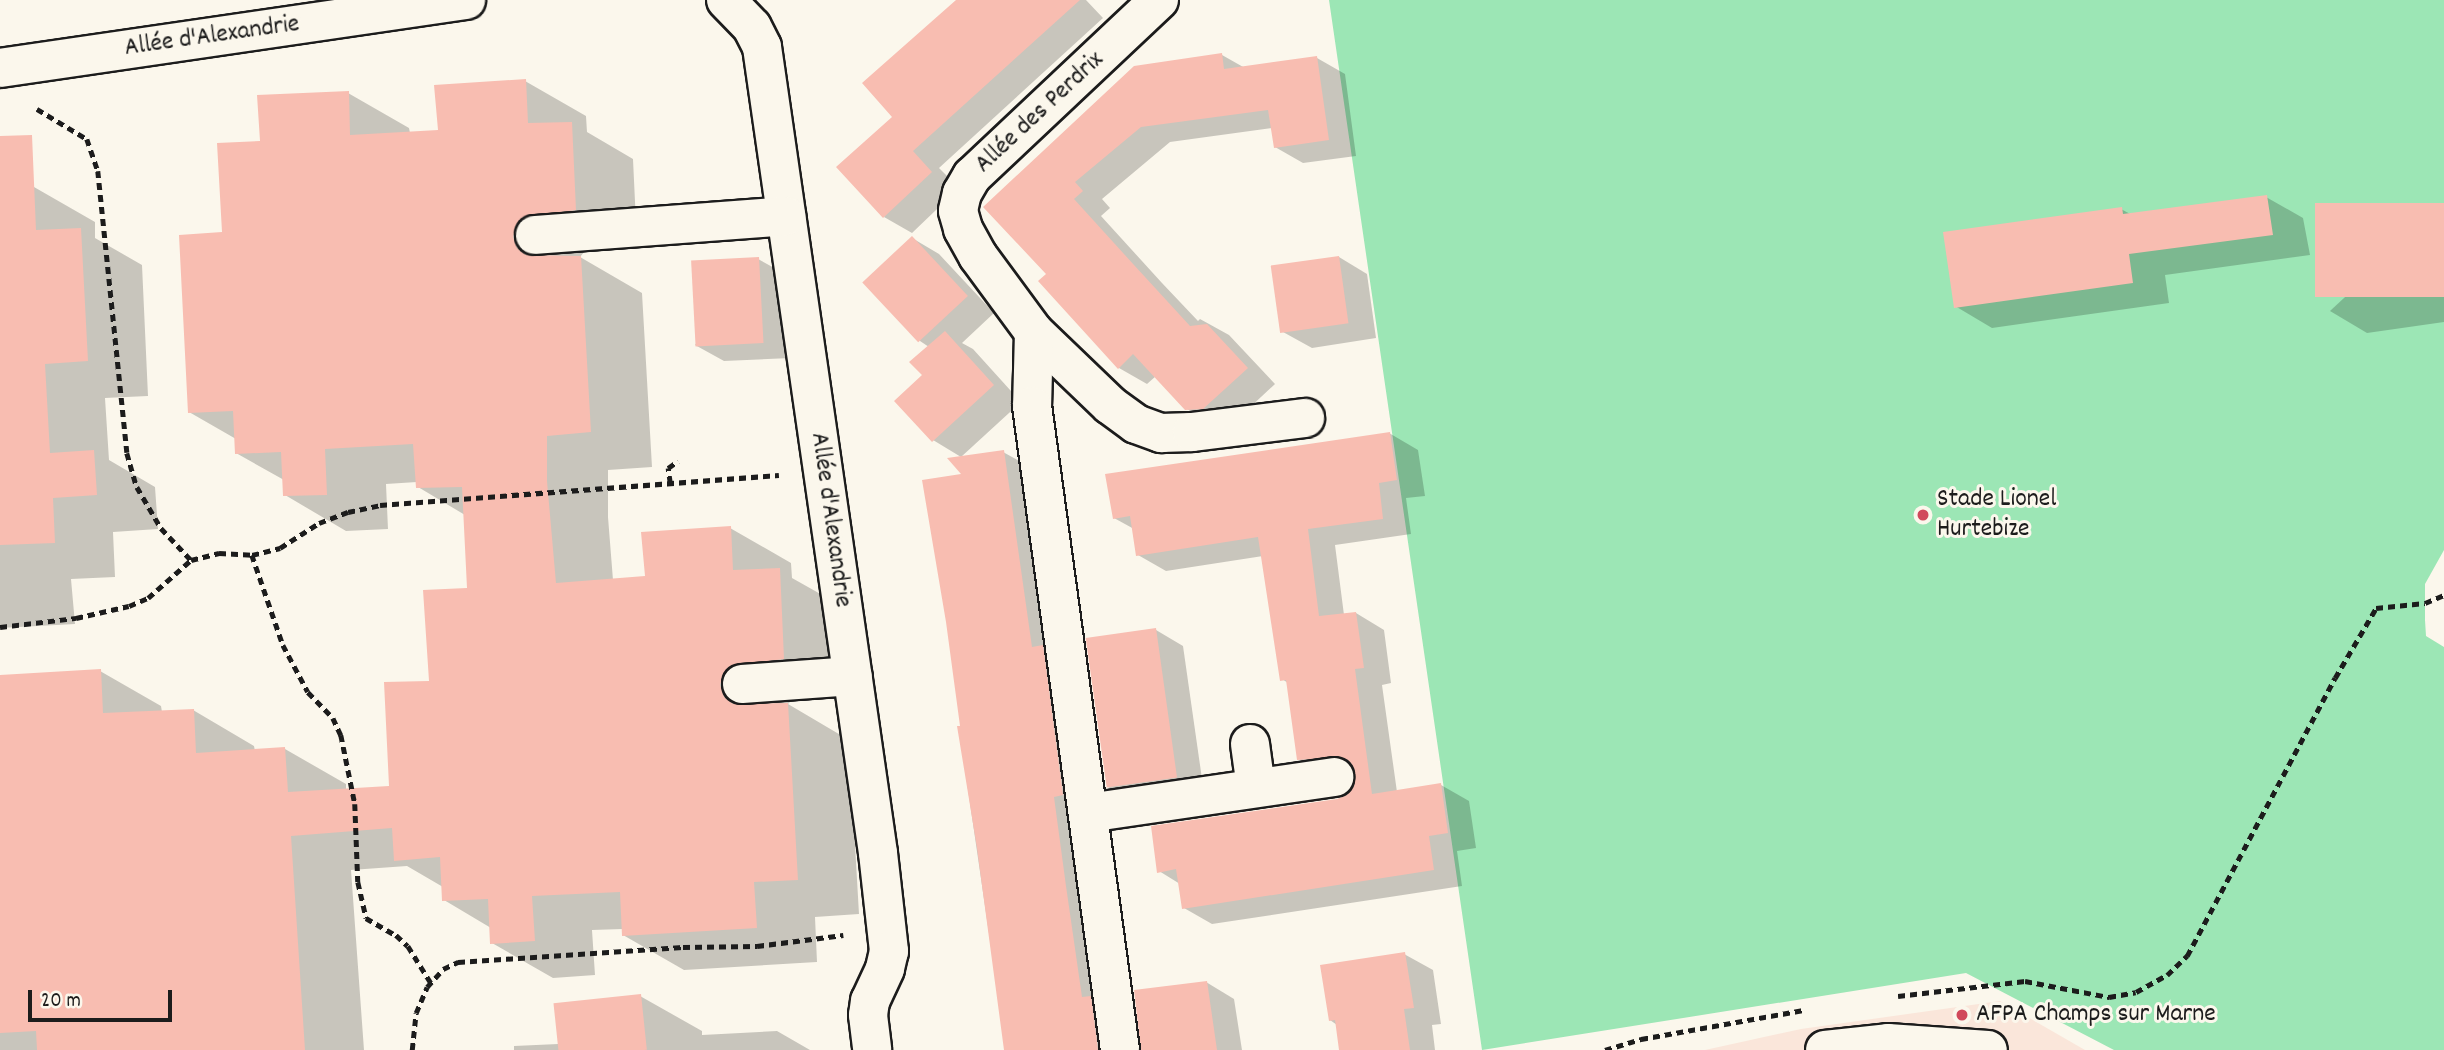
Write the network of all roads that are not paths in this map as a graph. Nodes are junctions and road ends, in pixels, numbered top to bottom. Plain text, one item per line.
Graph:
1 (467, 0) edge
2 (726, 0) edge
3 (1159, 0) edge
4 (0, 68) edge
5 (786, 216) junction
6 (535, 235) dead end
7 (1034, 332) junction
8 (1305, 418) dead end
9 (853, 676) junction
10 (742, 684) dead end
11 (1250, 744) dead end
12 (1334, 776) dead end
13 (1256, 788) junction
14 (1088, 813) junction
15 (872, 1050) edge
16 (1120, 1050) edge
17 (1825, 1050) edge
18 (1989, 1050) edge

1 - 4 street, Allée d'Alexandrie
2 - 5 street, Allée d'Alexandrie
3 - 7 street, Allée des Perdrix
5 - 6 street
5 - 9 street, Allée d'Alexandrie
7 - 8 street, Allée des Perdrix
7 - 14 street
9 - 10 street
9 - 15 street, Allée d'Alexandrie
11 - 13 street
12 - 13 street
13 - 14 street
14 - 16 street
17 - 18 street

